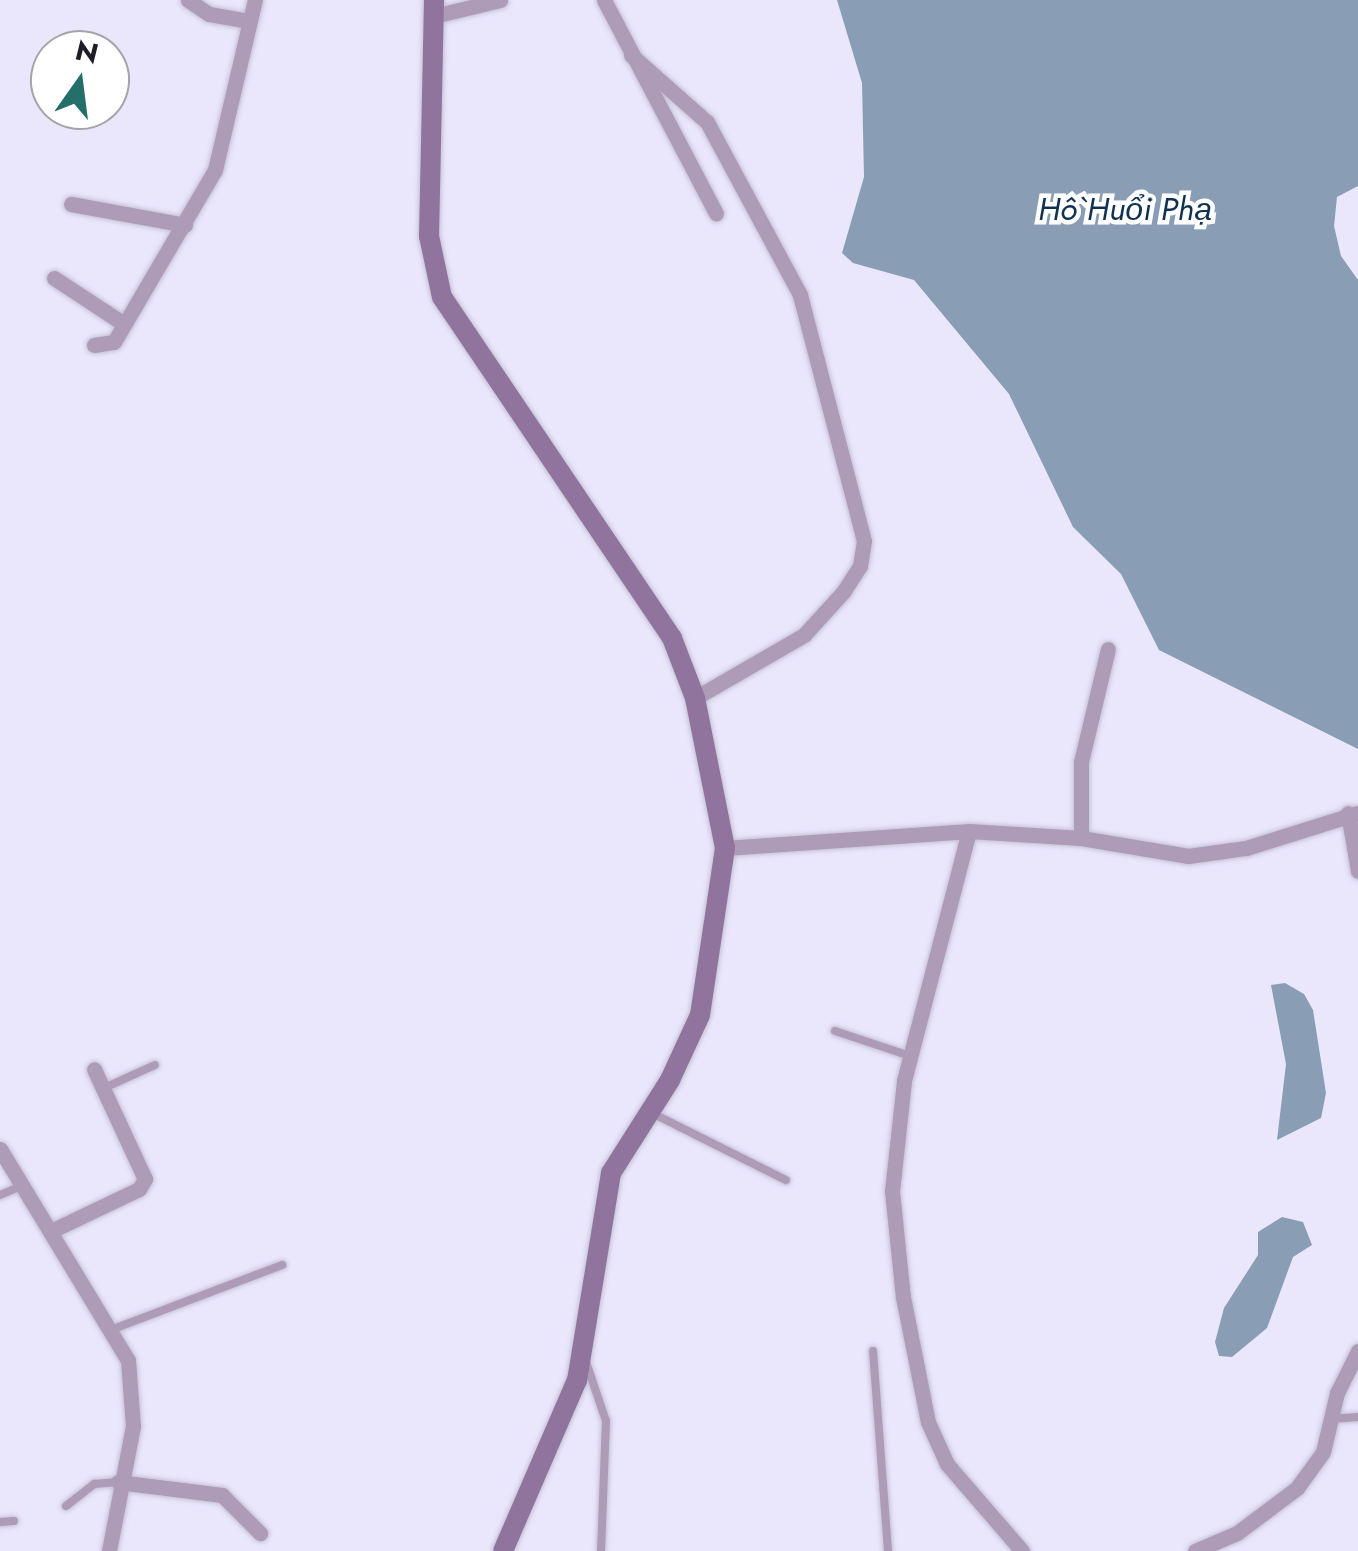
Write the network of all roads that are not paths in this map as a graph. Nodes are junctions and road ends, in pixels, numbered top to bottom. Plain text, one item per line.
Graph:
1 (188, 0) edge
2 (254, 0) edge
3 (500, 0) edge
4 (604, 0) edge
5 (211, 7) edge
6 (434, 8) edge
7 (249, 22) junction
8 (631, 55) junction
9 (71, 204) dead end
10 (716, 212) dead end
11 (186, 224) junction
12 (54, 278) dead end
13 (124, 324) junction
14 (94, 346) dead end
15 (1108, 649) dead end
16 (695, 698) junction
17 (1353, 813) edge
18 (969, 831) junction
19 (1081, 838) junction
20 (726, 848) junction
21 (1358, 871) edge
22 (836, 1031) dead end
23 (910, 1056) junction
24 (155, 1066) dead end
25 (94, 1069) dead end
26 (102, 1089) junction
27 (647, 1109) junction
28 (0, 1150) edge
29 (786, 1180) dead end
30 (23, 1185) junction
31 (0, 1195) edge
32 (51, 1230) junction
33 (282, 1265) dead end
34 (112, 1329) junction
35 (873, 1351) dead end
36 (1358, 1351) edge
37 (583, 1354) junction
38 (1358, 1417) edge
39 (1331, 1420) junction
40 (118, 1482) junction
41 (66, 1506) dead end
42 (14, 1521) dead end
43 (0, 1522) edge
44 (260, 1533) dead end
45 (110, 1551) edge
46 (503, 1551) edge
47 (602, 1551) edge
48 (888, 1551) edge
49 (1022, 1551) edge
50 (1195, 1551) edge

1 - 5 street
2 - 7 street
3 - 6 street
4 - 8 street
5 - 7 street
6 - 16 street
7 - 11 street
8 - 10 street
8 - 16 street
9 - 11 street
11 - 13 street
12 - 13 street
13 - 14 street
15 - 19 street
16 - 20 street
17 - 19 street
17 - 21 street
18 - 19 street
18 - 20 street
18 - 23 street
20 - 27 street
22 - 23 lane
23 - 49 street
24 - 26 lane
25 - 26 street
26 - 32 street
27 - 29 lane
27 - 37 street
28 - 30 street
30 - 31 lane
30 - 32 street
32 - 34 street
33 - 34 lane
34 - 40 street
35 - 48 lane
36 - 39 street
37 - 46 street
37 - 47 lane
38 - 39 lane
39 - 50 street
40 - 41 lane
40 - 44 street
40 - 45 street
42 - 43 lane

